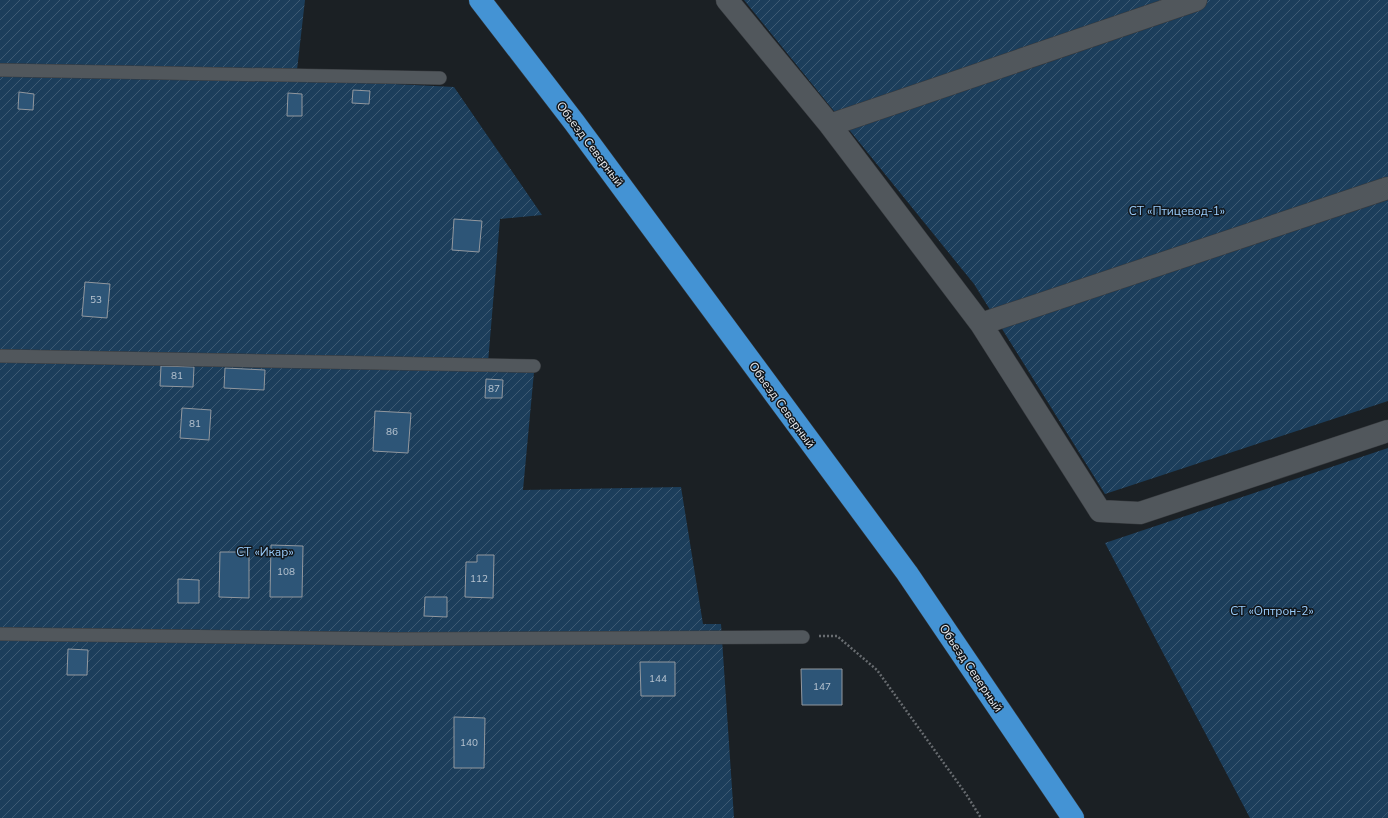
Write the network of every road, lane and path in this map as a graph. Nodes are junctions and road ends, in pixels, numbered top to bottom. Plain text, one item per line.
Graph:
1 (480, 0) edge
2 (727, 0) edge
3 (1196, 0) edge
4 (0, 70) edge
5 (440, 78) dead end
6 (830, 125) junction
7 (1388, 188) edge
8 (981, 324) junction
9 (0, 356) edge
10 (534, 366) dead end
11 (1388, 431) edge
12 (0, 634) edge
13 (803, 637) joint
14 (981, 818) edge
15 (1073, 818) edge

1 - 15 highway, Обьезд Северный
2 - 6 street
3 - 6 street
4 - 5 lane
6 - 8 street
7 - 8 street
8 - 11 street
9 - 10 lane
12 - 13 lane
13 - 14 path

